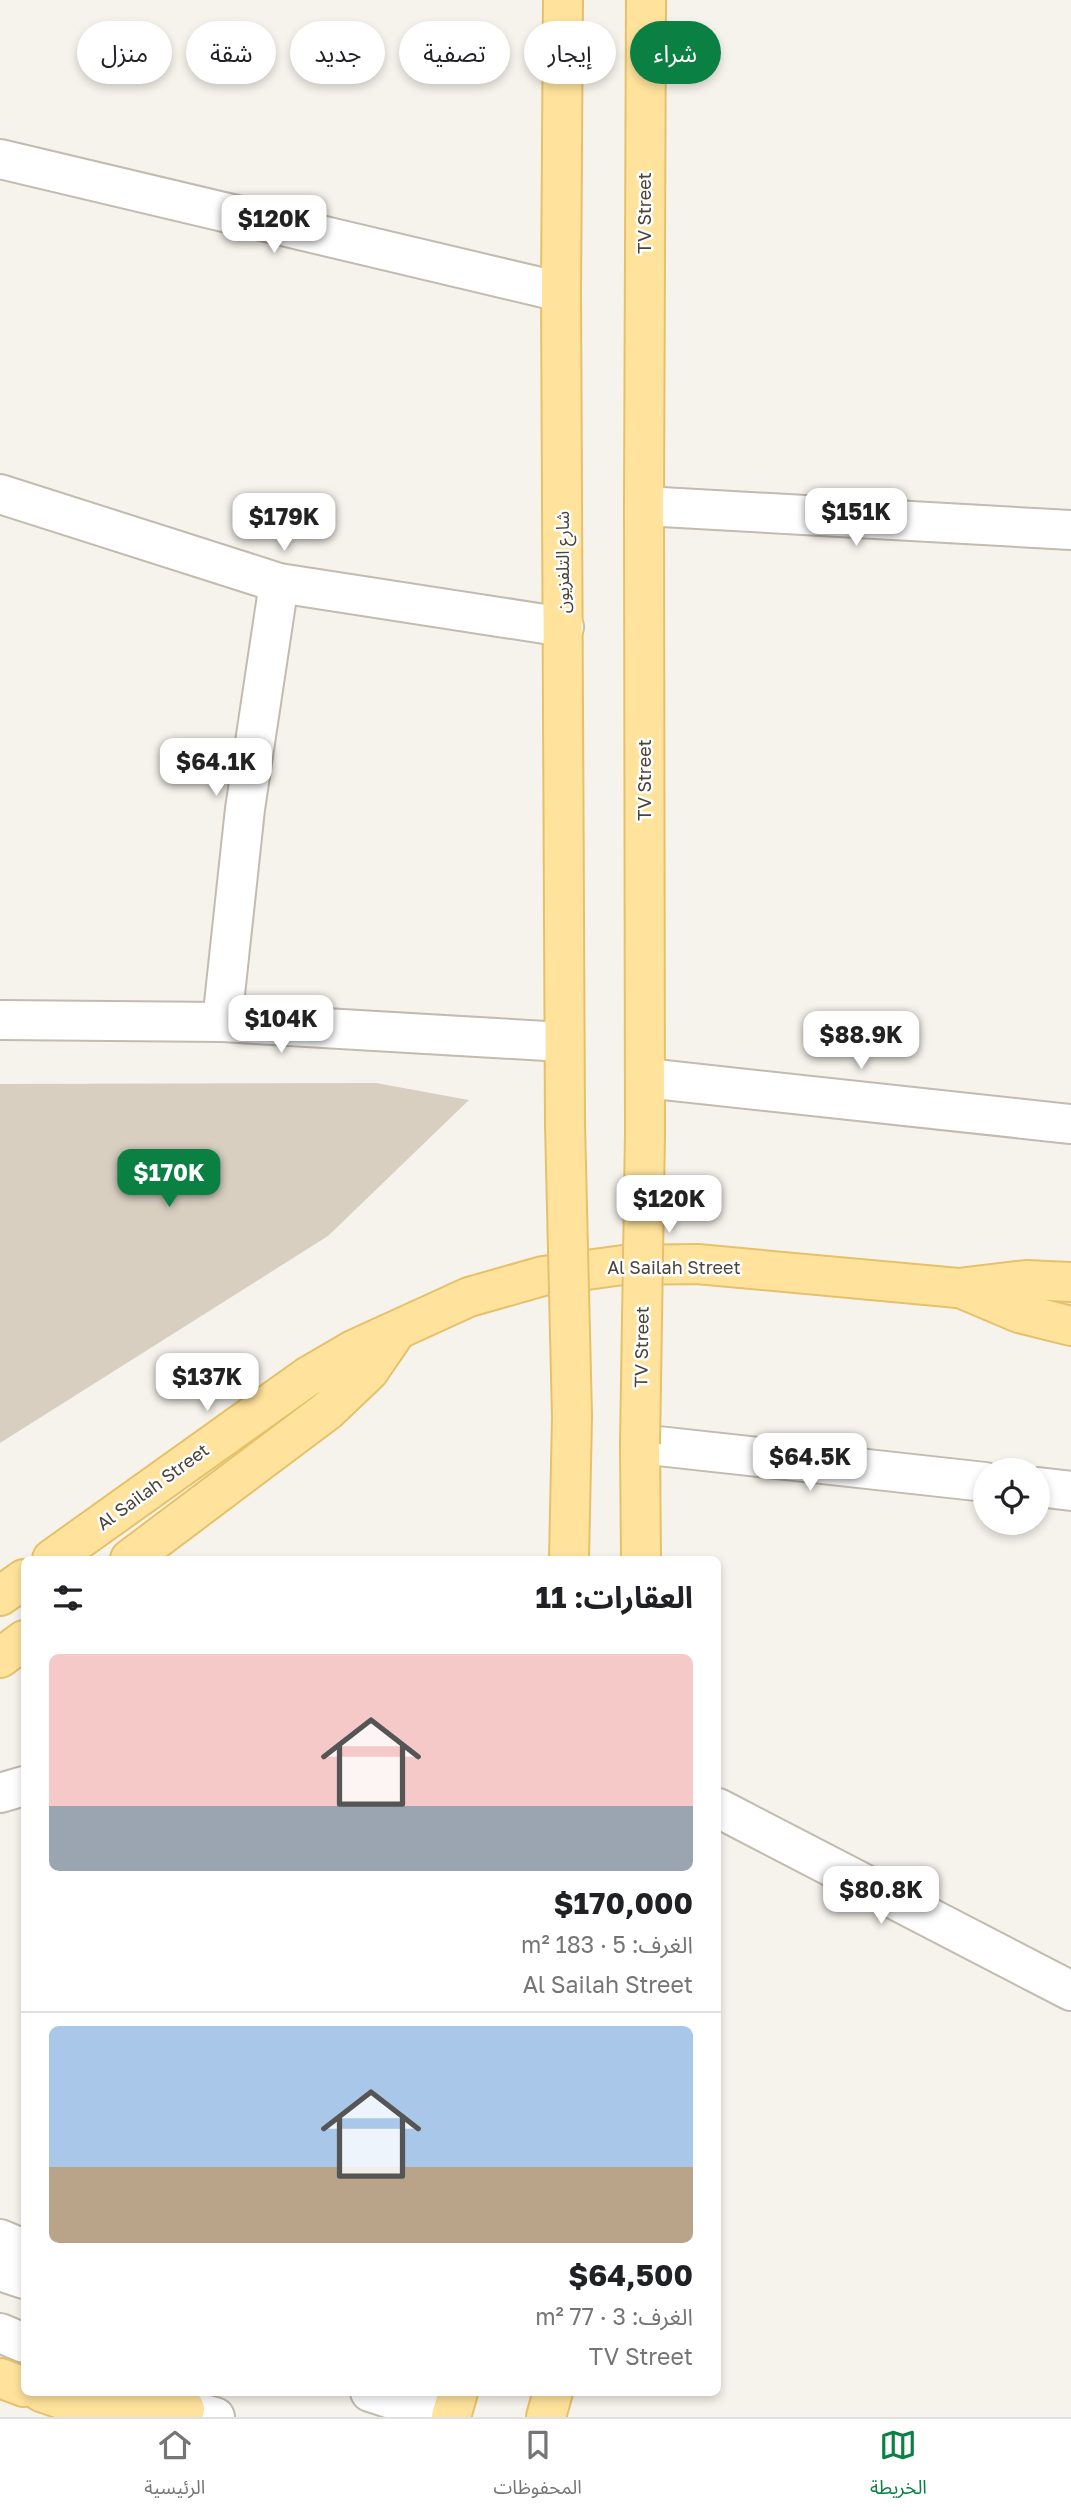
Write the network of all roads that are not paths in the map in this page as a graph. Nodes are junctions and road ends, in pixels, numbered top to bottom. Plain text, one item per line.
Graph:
1 (563, 0) edge
2 (646, 0) edge
3 (0, 159) edge
4 (561, 292) junction
5 (0, 494) edge
6 (644, 506) junction
7 (1071, 530) edge
8 (279, 583) junction
9 (564, 627) junction
10 (0, 1020) edge
11 (222, 1022) junction
12 (563, 1042) junction
13 (646, 1078) junction
14 (1071, 1124) edge
15 (1071, 1282) edge
16 (958, 1288) junction
17 (1071, 1326) edge
18 (398, 1329) junction
19 (640, 1444) junction
20 (973, 1481) edge
21 (1050, 1488) edge
22 (1071, 1491) edge
23 (56, 1556) edge
24 (134, 1556) edge
25 (569, 1556) edge
26 (642, 1556) edge
27 (21, 1581) edge
28 (0, 1597) edge
29 (21, 1642) edge
30 (0, 1658) edge
31 (21, 1787) edge
32 (0, 1793) edge
33 (721, 1810) edge
34 (1071, 1991) edge
35 (0, 2239) edge
36 (21, 2248) edge
37 (0, 2271) edge
38 (21, 2278) edge
39 (0, 2333) edge
40 (21, 2342) edge
41 (0, 2378) edge
42 (21, 2386) edge
43 (52, 2396) edge
44 (155, 2396) edge
45 (382, 2396) edge
46 (456, 2396) edge
47 (552, 2396) edge
48 (200, 2413) edge
49 (448, 2417) edge
50 (546, 2417) edge

1 - 4 main road, شارع التلفزيون
2 - 6 main road, TV Street
3 - 4 street
4 - 9 main road, شارع التلفزيون
5 - 8 street
6 - 7 street
6 - 13 main road, TV Street
8 - 9 street
8 - 11 street
9 - 12 main road, شارع التلفزيون
10 - 11 street
11 - 12 street
12 - 25 main road, شارع التلفزيون, bridge
13 - 14 street
13 - 19 main road, TV Street, bridge
15 - 16 main road, Al Sailah Street
16 - 17 main road, Al Sailah Street
16 - 18 main road, Al Sailah Street
18 - 23 main road, Al Sailah Street
18 - 24 main road
19 - 20 street
19 - 26 main road, TV Street
21 - 22 street
27 - 28 main road
29 - 30 main road
31 - 32 street
33 - 34 street
35 - 36 street
37 - 38 street
39 - 40 street
41 - 42 main road
43 - 48 main road
44 - 48 street
45 - 49 street
46 - 49 main road
47 - 50 main road

